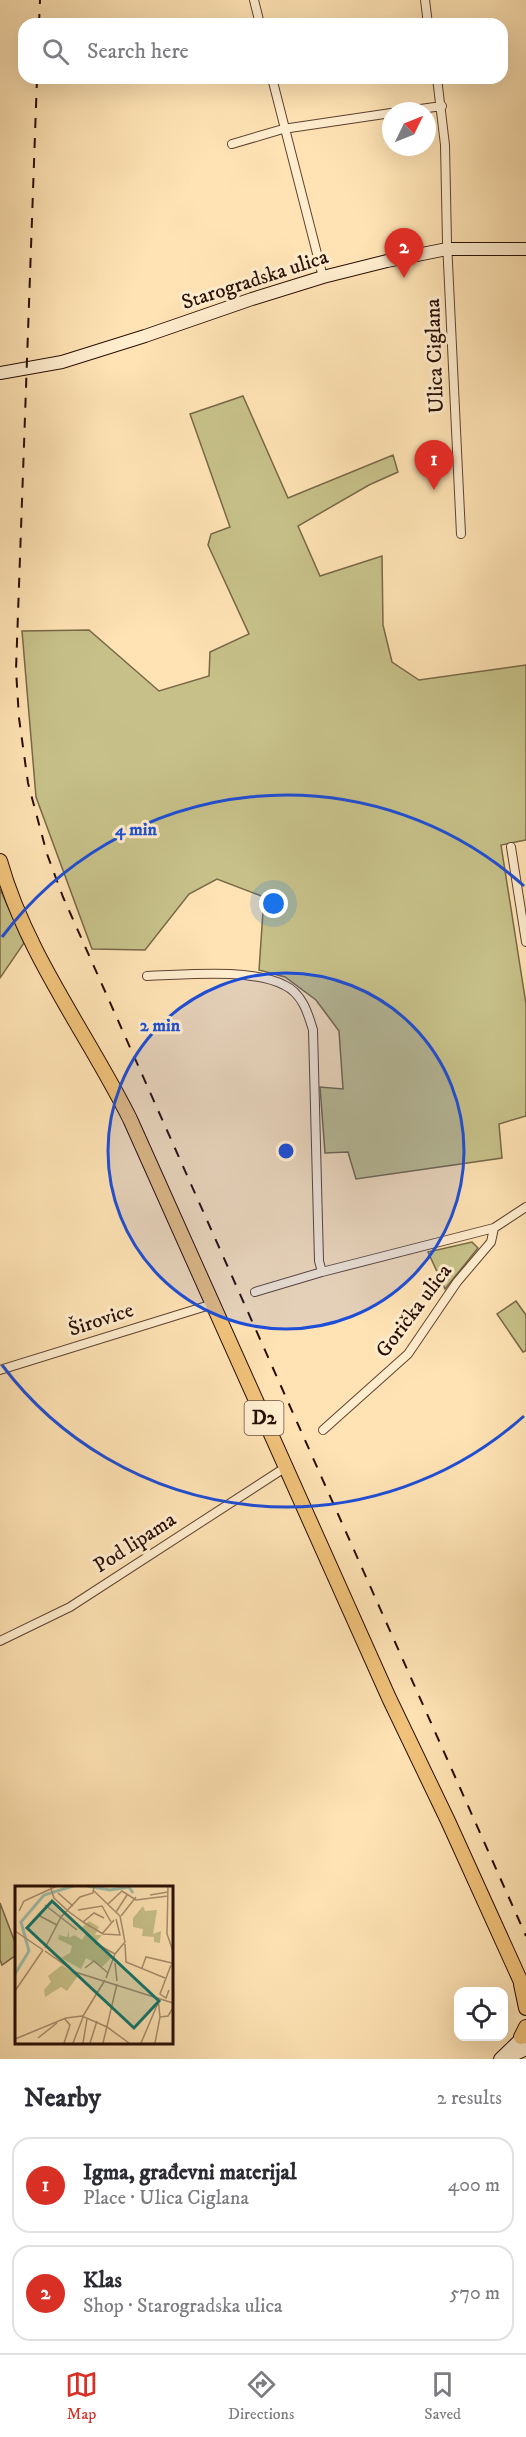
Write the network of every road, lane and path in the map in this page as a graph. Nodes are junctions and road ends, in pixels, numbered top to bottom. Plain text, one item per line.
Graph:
1 (255, 0) edge
2 (425, 0) edge
3 (259, 18) edge
4 (427, 18) edge
5 (273, 84) edge
6 (438, 84) edge
7 (442, 106) junction
8 (436, 107) edge
9 (382, 114) edge
10 (283, 129) junction
11 (232, 144) dead end
12 (447, 249) junction
13 (526, 249) edge
14 (323, 277) junction
15 (4, 373) edge
16 (461, 534) dead end
17 (511, 847) dead end
18 (0, 861) edge
19 (526, 942) edge
20 (147, 976) dead end
21 (526, 1207) edge
22 (494, 1228) junction
23 (322, 1272) junction
24 (255, 1293) dead end
25 (213, 1304) junction
26 (0, 1370) edge
27 (322, 1430) dead end
28 (286, 1467) junction
29 (0, 1641) edge
30 (520, 1979) junction
31 (526, 1993) edge
32 (526, 2008) edge
33 (525, 2037) edge
34 (500, 2059) edge
35 (505, 2059) edge

1 - 3 street
2 - 4 street
5 - 10 street
6 - 7 street, Ulica Ciglana
7 - 8 street
7 - 12 street, Ulica Ciglana
9 - 10 street
10 - 11 street
10 - 14 street
12 - 13 main road, Starogradska ulica
12 - 14 main road, Starogradska ulica
12 - 16 street, Ulica Ciglana
14 - 15 main road, Starogradska ulica
17 - 19 street
18 - 25 main road, D2
20 - 23 street
21 - 22 street, Gorička ulica
22 - 23 street, Gorička ulica
22 - 27 street, Gorička ulica
23 - 24 street, Gorička ulica
25 - 26 street, Širovice
25 - 28 main road, D2
28 - 29 street, Pod lipama
28 - 30 main road, D2
30 - 31 main road, D2
30 - 32 main road
33 - 34 main road
33 - 35 main road

